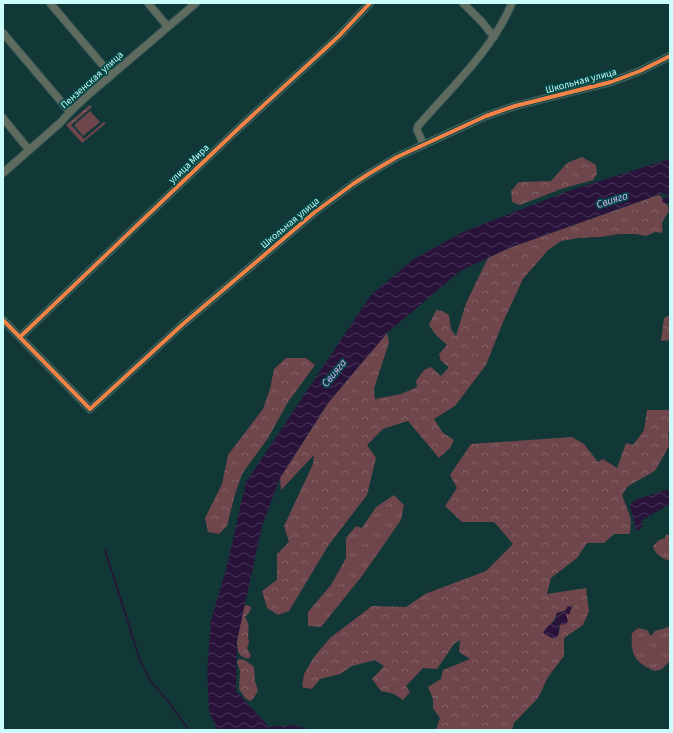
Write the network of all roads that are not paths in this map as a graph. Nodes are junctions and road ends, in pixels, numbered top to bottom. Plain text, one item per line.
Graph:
1 (50, 3) edge
2 (148, 3) edge
3 (196, 3) edge
4 (370, 3) edge
5 (463, 3) edge
6 (512, 3) edge
7 (168, 27) junction
8 (3, 33) edge
9 (494, 37) junction
10 (670, 56) edge
11 (111, 75) junction
12 (70, 112) junction
13 (3, 118) edge
14 (424, 145) junction
15 (30, 150) junction
16 (3, 173) edge
17 (3, 320) edge
18 (20, 337) junction

1 - 11 street
2 - 7 street
3 - 7 street, Пензенская улица
4 - 18 street, улица Мира
5 - 9 street
6 - 9 street
7 - 11 street, Пензенская улица
8 - 12 street
9 - 14 street
10 - 14 street, Школьная улица
11 - 12 street, Пензенская улица
12 - 15 street, Пензенская улица
13 - 15 street
14 - 18 street, Школьная улица
15 - 16 street, Пензенская улица
17 - 18 street

